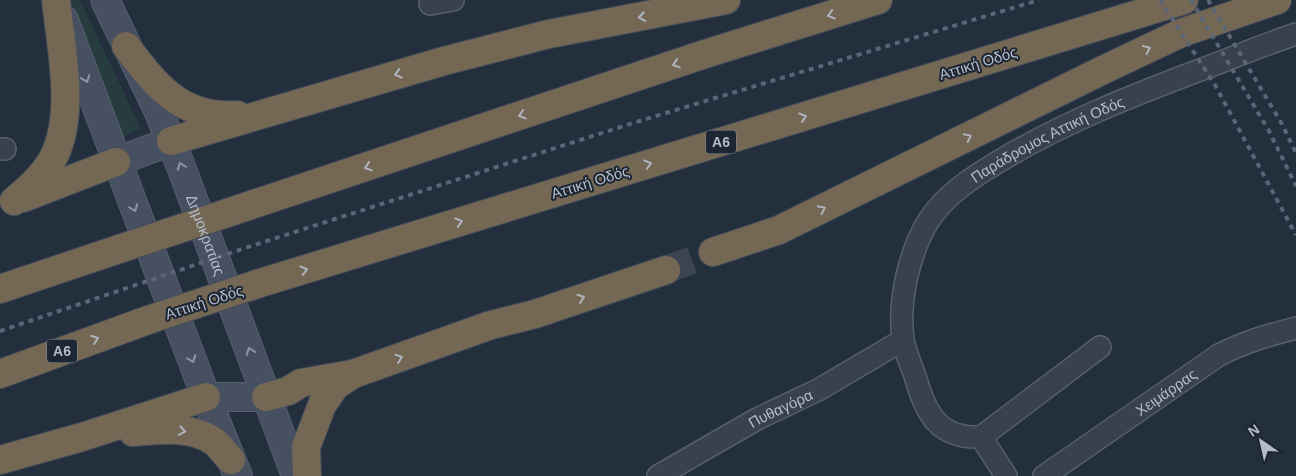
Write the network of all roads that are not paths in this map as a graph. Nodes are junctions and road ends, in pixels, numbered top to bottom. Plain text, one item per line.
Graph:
1 (56, 0) edge
2 (105, 0) edge
3 (453, 0) edge
4 (726, 0) edge
5 (878, 0) edge
6 (1184, 0) edge
7 (1277, 0) edge
8 (430, 4) dead end
9 (1296, 34) edge
10 (126, 46) junction
11 (263, 114) junction
12 (171, 141) junction
13 (116, 162) junction
14 (7, 203) edge
15 (713, 252) tunnel mouth
16 (666, 270) tunnel mouth
17 (0, 289) edge
18 (1296, 328) edge
19 (903, 340) junction
20 (1100, 347) dead end
21 (0, 374) edge
22 (353, 374) junction
23 (266, 397) junction
24 (206, 398) junction
25 (82, 437) junction
26 (981, 437) junction
27 (0, 460) edge
28 (235, 468) edge
29 (296, 476) edge
30 (307, 476) edge
31 (658, 476) edge
32 (1006, 476) edge
33 (1044, 476) edge

1 -> 13 main road
1 - 14 highway
2 - 10 main road, Δημοκρατίας
3 - 8 street
4 -> 11 highway
5 -> 17 highway, bridge
21 -> 6 highway, Αττική Οδός / Α6, bridge
15 -> 7 highway
9 - 19 street, Παράδρομος Αττική Οδός
10 - 11 highway
10 - 12 main road, Δημοκρατίας
11 - 12 highway
12 - 13 main road
23 -> 12 main road, Δημοκρατίας
13 - 14 highway
13 -> 24 main road
22 -> 16 highway
18 - 33 street, Χειμάρρας
19 - 26 street, Παράδρομος Αττική Οδός
19 - 31 street, Πυθαγόρα
20 - 26 street
22 - 23 highway
22 - 30 highway
23 - 24 main road
23 - 29 main road, Δημοκρατίας
24 - 25 highway
24 - 28 main road
25 - 27 highway
25 -> 28 highway
26 - 32 street

